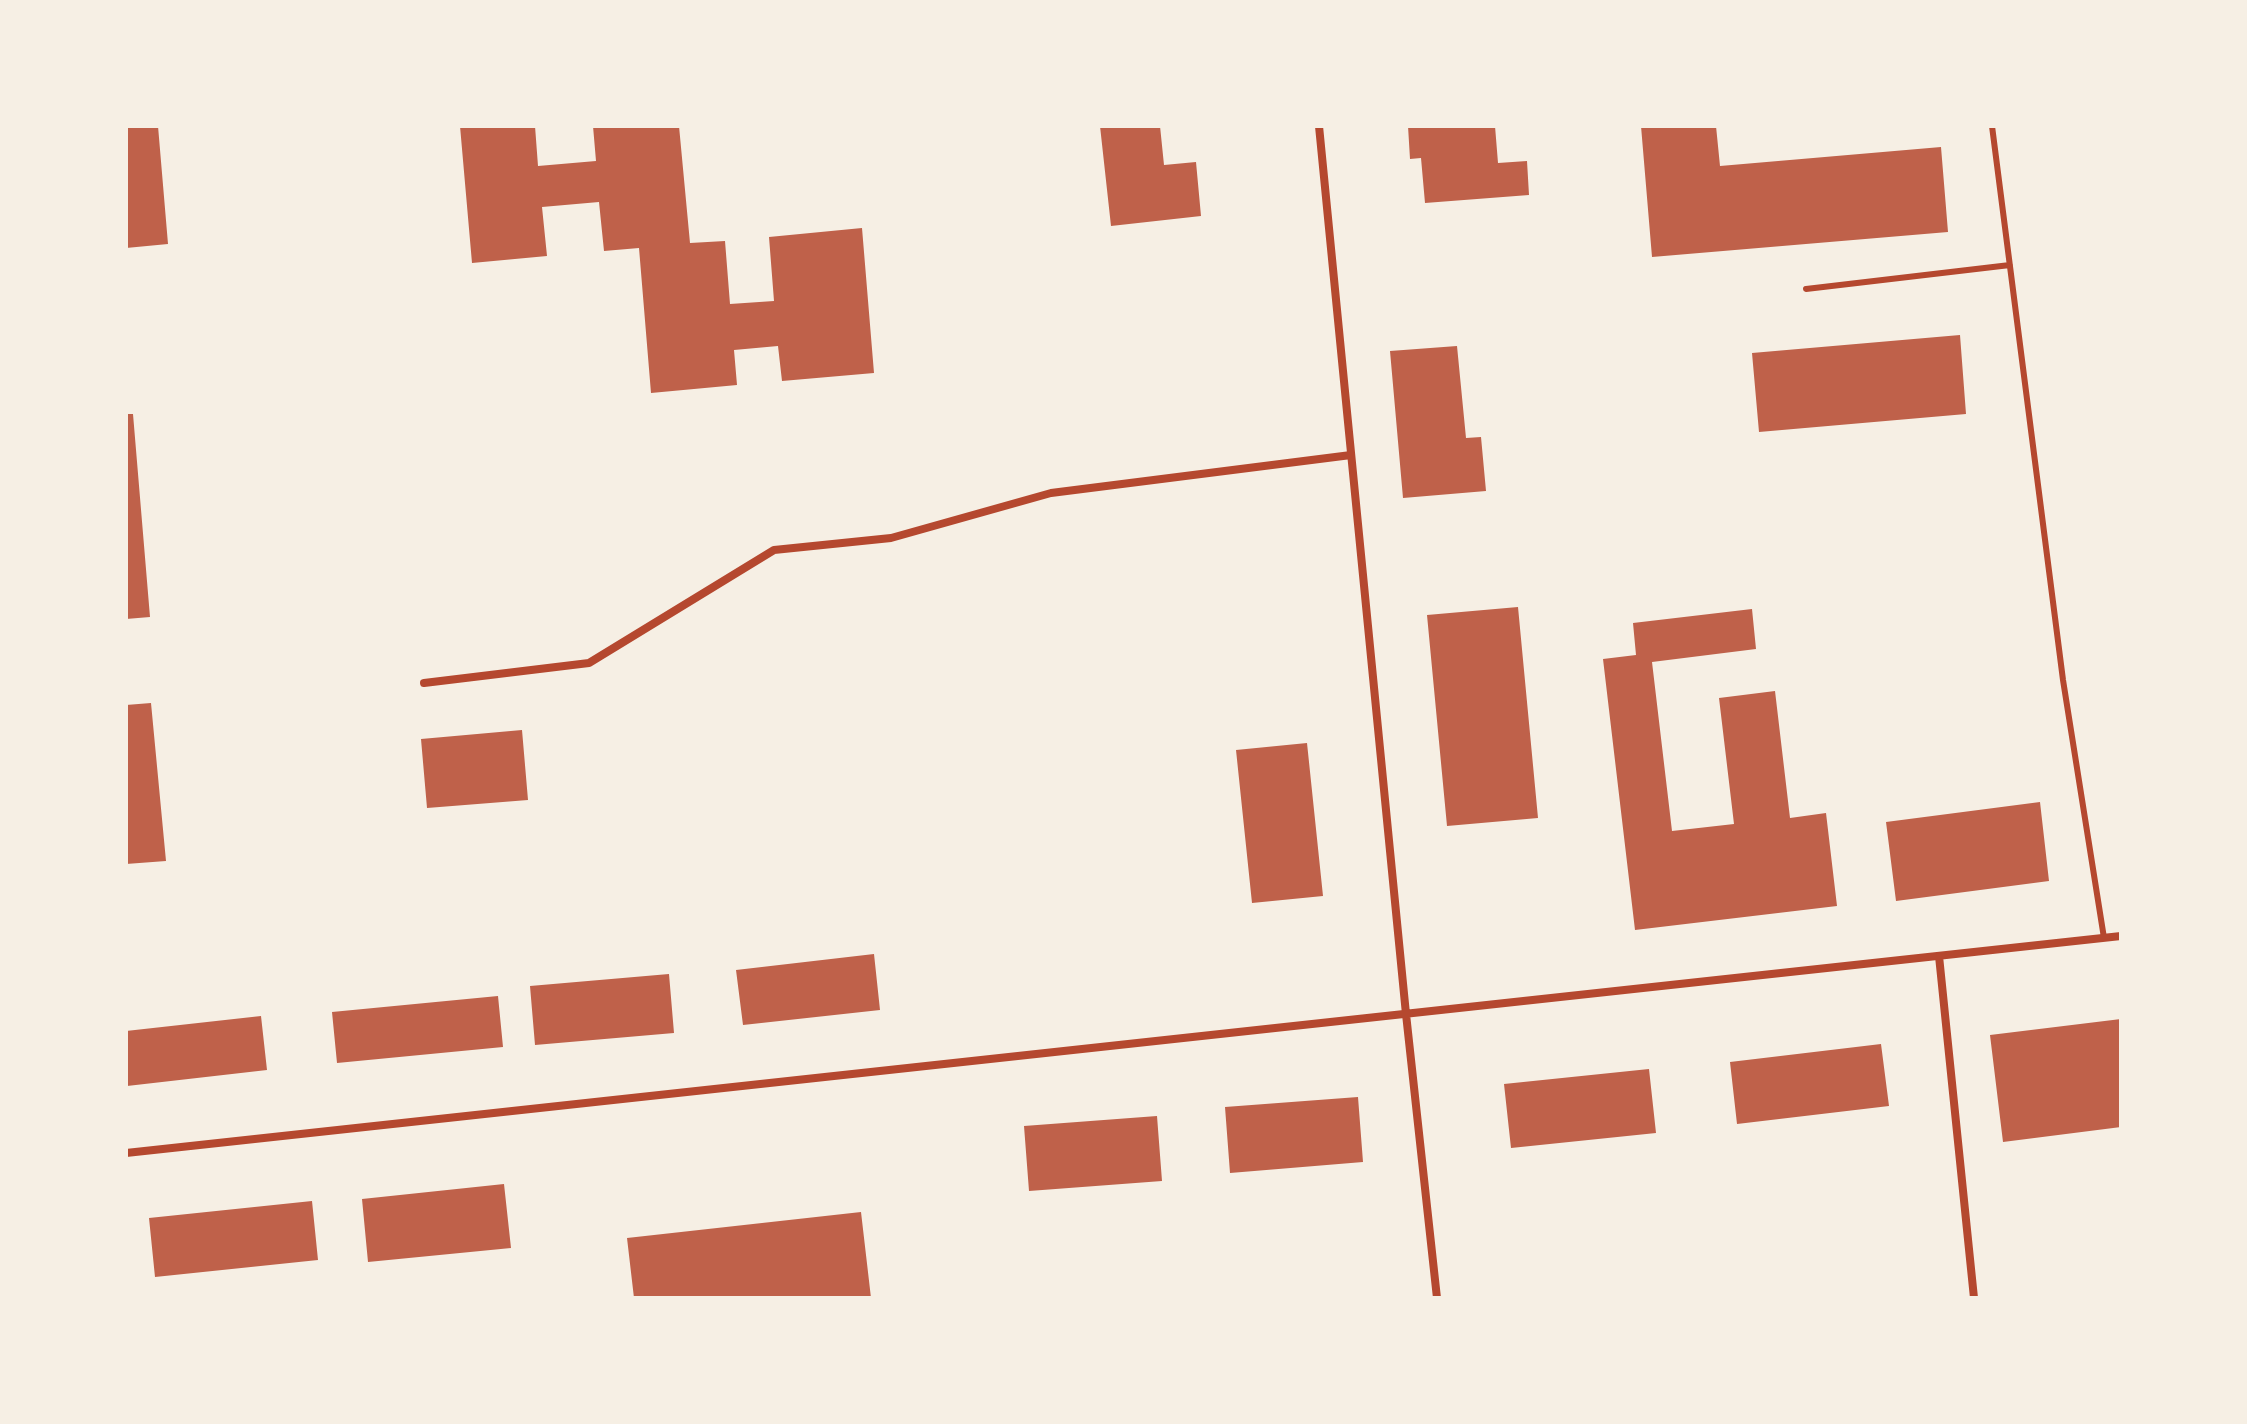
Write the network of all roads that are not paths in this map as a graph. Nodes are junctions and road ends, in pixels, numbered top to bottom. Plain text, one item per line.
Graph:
1 (1319, 126) edge
2 (1992, 126) edge
3 (2010, 265) junction
4 (1806, 289) dead end
5 (1351, 455) junction
6 (424, 683) dead end
7 (2121, 936) edge
8 (2104, 938) junction
9 (1939, 956) junction
10 (1406, 1014) junction
11 (126, 1153) edge
12 (1437, 1298) edge
13 (1974, 1298) edge

1 - 5 street
2 - 3 lane
3 - 4 lane
3 - 8 lane
5 - 6 street
5 - 10 street
7 - 8 street
8 - 9 street
9 - 10 street
9 - 13 street
10 - 11 street
10 - 12 street

